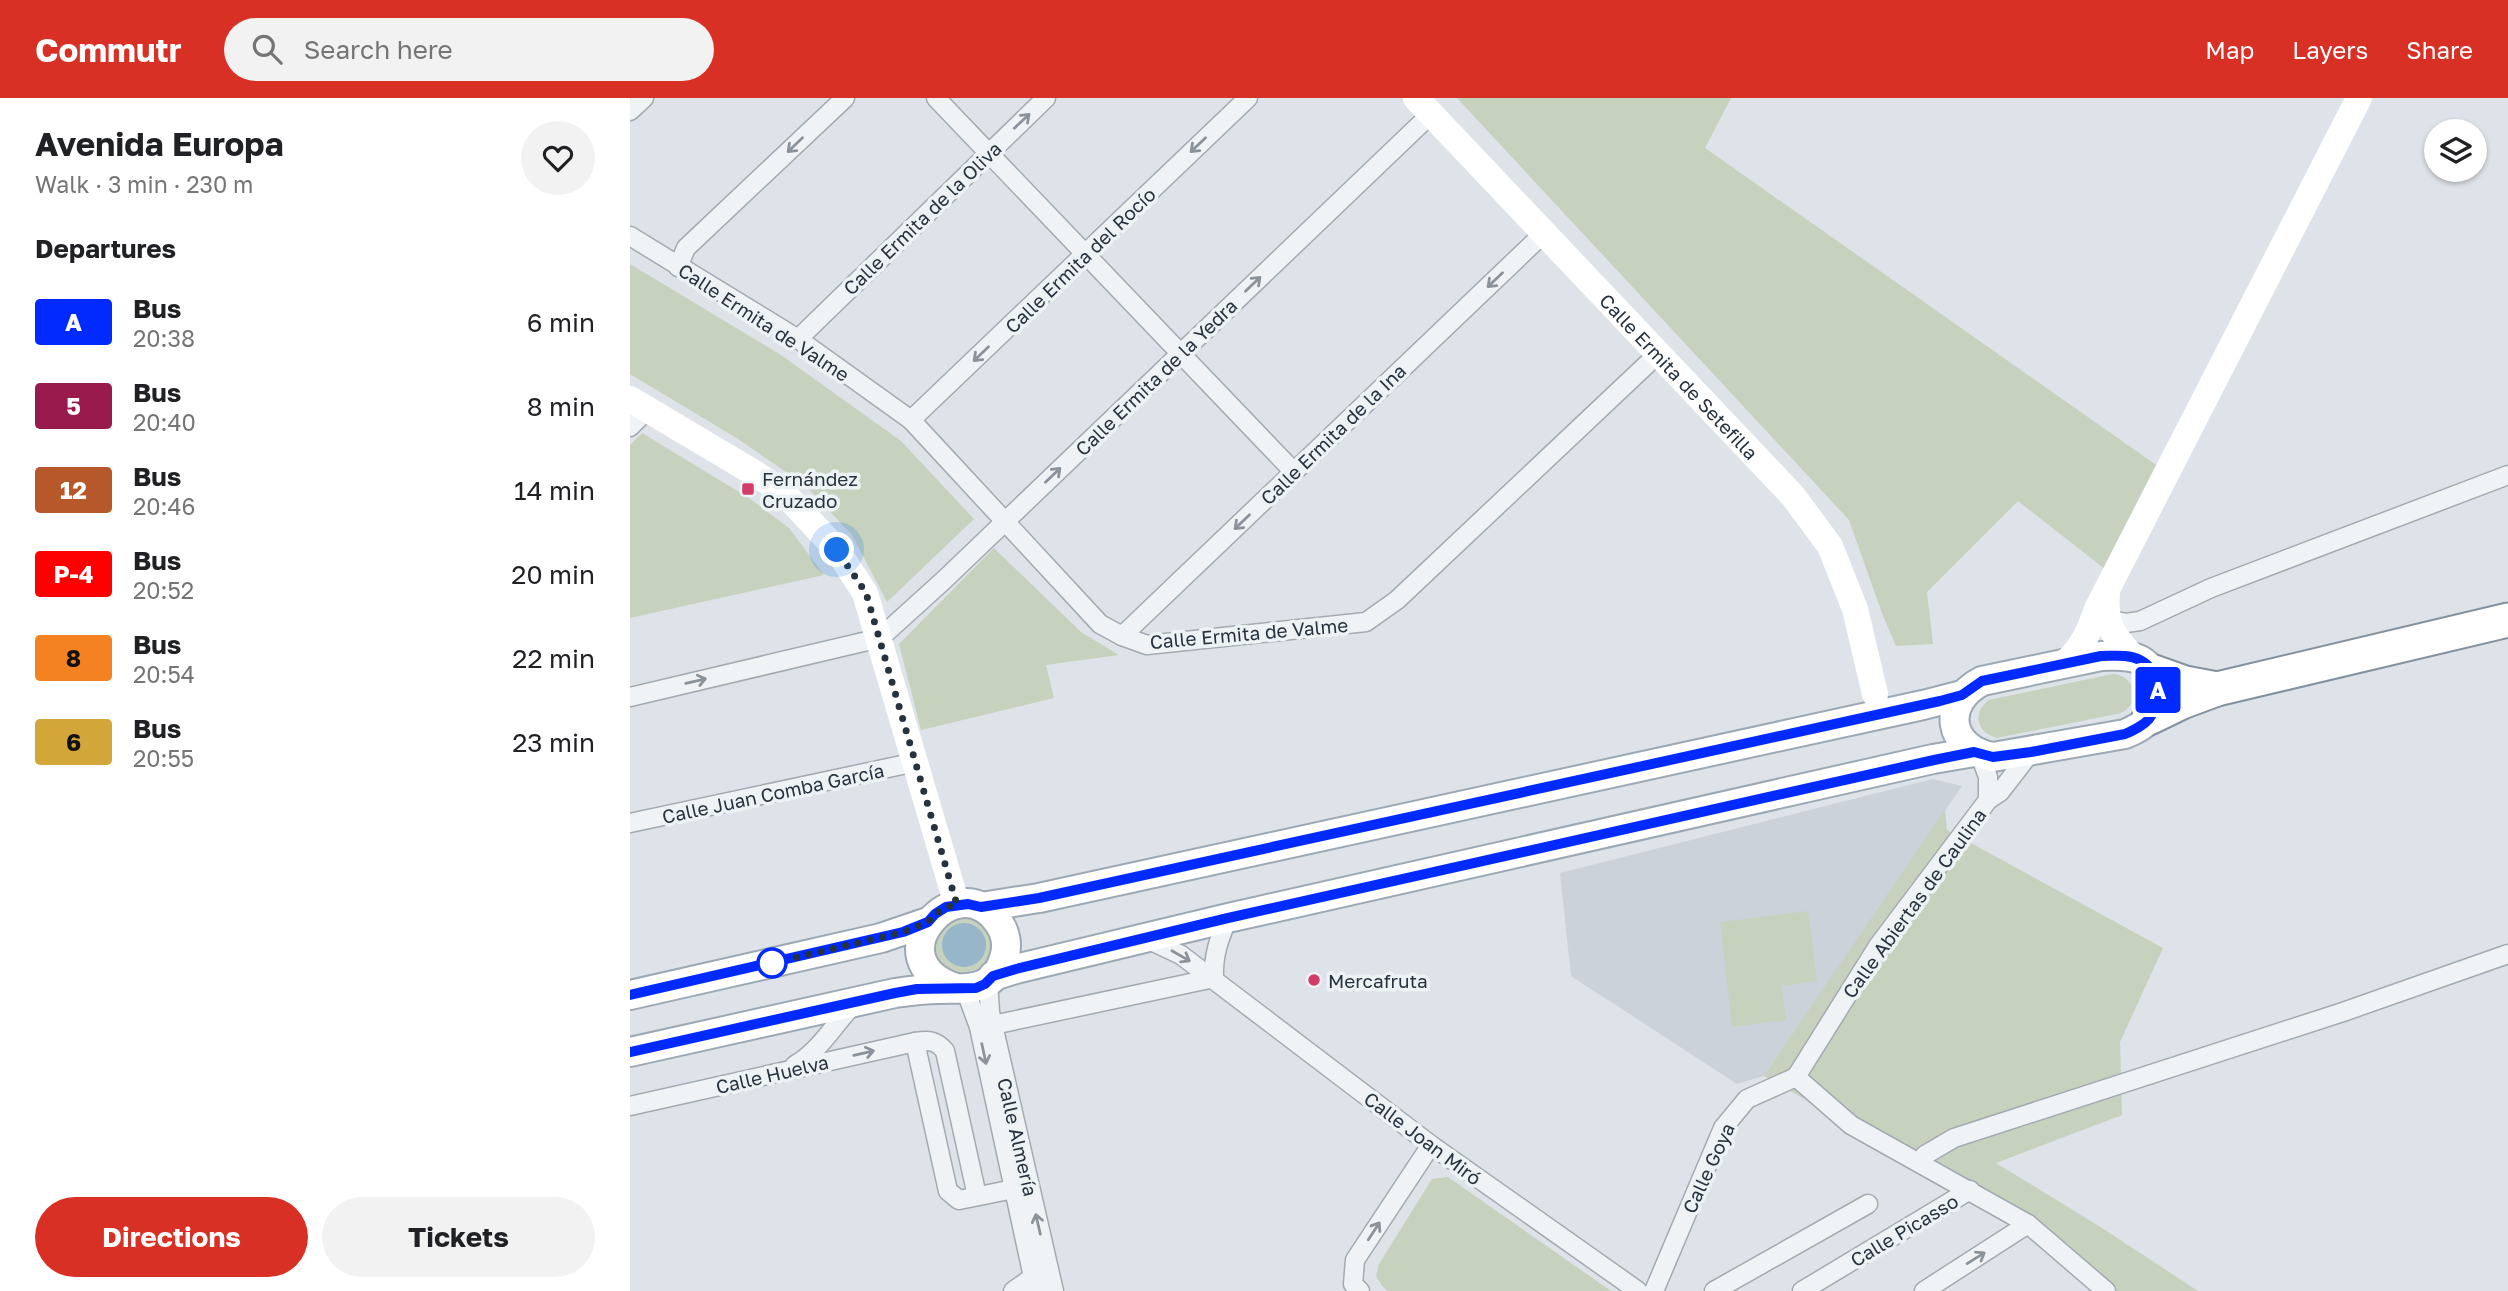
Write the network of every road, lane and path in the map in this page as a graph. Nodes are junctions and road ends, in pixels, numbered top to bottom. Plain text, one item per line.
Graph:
1 (644, 98) edge
2 (845, 98) edge
3 (936, 98) edge
4 (1046, 98) edge
5 (1248, 98) edge
6 (2359, 98) edge
7 (1423, 106) edge
8 (630, 111) edge
9 (988, 153) junction
10 (1544, 233) junction
11 (630, 236) edge
12 (1086, 255) junction
13 (678, 267) junction
14 (798, 339) junction
15 (1659, 352) junction
16 (1180, 354) junction
17 (636, 412) edge
18 (911, 420) junction
19 (1294, 472) junction
20 (2508, 475) edge
21 (1004, 523) junction
22 (2107, 592) junction
23 (2107, 619) junction
24 (2508, 620) edge
25 (2140, 621) junction
26 (1122, 636) junction
27 (880, 638) junction
28 (2138, 660) junction
29 (2064, 664) junction
30 (2217, 689) junction
31 (1875, 694) junction
32 (1962, 695) junction
33 (630, 697) edge
34 (1900, 710) junction
35 (2149, 718) junction
36 (1859, 719) junction
37 (2031, 752) junction
38 (1977, 754) junction
39 (916, 762) junction
40 (1988, 800) junction
41 (630, 823) edge
42 (969, 906) junction
43 (1228, 918) junction
44 (928, 922) junction
45 (1145, 938) junction
46 (2508, 954) edge
47 (1214, 978) junction
48 (975, 984) junction
49 (630, 995) edge
50 (856, 1002) junction
51 (993, 1025) junction
52 (915, 1042) junction
53 (630, 1052) edge
54 (786, 1071) junction
55 (1796, 1077) junction
56 (630, 1106) edge
57 (1431, 1145) junction
58 (1919, 1162) junction
59 (1014, 1189) junction
60 (1969, 1190) junction
61 (977, 1196) junction
62 (1868, 1204) dead end
63 (2028, 1224) junction
64 (1035, 1284) edge
65 (1013, 1291) edge
66 (1054, 1291) edge
67 (1360, 1291) edge
68 (1638, 1291) edge
69 (1654, 1291) edge
70 (1714, 1291) edge
71 (1802, 1291) edge
72 (1924, 1291) edge
73 (2106, 1291) edge

1 - 8 street
2 -> 13 street
3 - 9 street
9 -> 4 street, Calle Ermita de la Oliva
5 -> 12 street, Calle Ermita del Rocío
6 - 22 street
7 - 10 street, Calle Ermita de Setefilla
16 -> 7 street, Calle Ermita de la Yedra
9 - 12 street
9 - 14 street, Calle Ermita de la Oliva
10 - 15 street, Calle Ermita de Setefilla
10 -> 19 street, Calle Ermita de la Ina
11 - 13 street, Calle Ermita de Valme
12 - 16 street
12 -> 18 street, Calle Ermita del Rocío
13 - 14 street, Calle Ermita de Valme
14 - 18 street, Calle Ermita de Valme
15 - 26 street, Calle Ermita de Valme
15 - 31 street, Calle Ermita de Setefilla
16 - 19 street
21 -> 16 street, Calle Ermita de la Yedra
17 - 27 street
18 - 21 street, Calle Ermita de Valme
19 -> 26 street, Calle Ermita de la Ina
20 - 25 street
21 - 26 street, Calle Ermita de Valme
21 - 27 street, Calle Ermita de la Yedra
22 - 23 street
22 - 29 street
23 - 25 street
23 - 28 street
24 - 30 highway
25 - 28 street
33 -> 27 street
27 - 39 street
28 - 29 main road
28 - 30 highway
28 - 35 main road
29 - 32 main road
30 - 35 highway
31 - 34 street
31 - 36 street
32 - 34 main road
32 - 38 main road
34 - 36 main road
35 - 37 main road
36 - 42 main road
37 - 38 main road
37 - 40 street, Calle Abiertas de Caulina
38 - 40 street, Calle Abiertas de Caulina
38 - 43 main road
39 - 41 street, Calle Juan Comba García
39 - 42 street
40 - 55 street, Calle Abiertas de Caulina
42 - 44 main road
42 - 48 main road
43 - 45 main road
43 - 47 street
44 - 48 main road
44 - 49 main road
45 -> 47 street, Calle Joan Miró
45 - 48 main road
46 - 58 street
47 - 51 street
47 - 57 street, Calle Joan Miró
48 - 50 main road
48 - 51 street, Calle Almería
48 -> 59 street, Calle Almería
50 - 53 main road
50 - 54 street
66 -> 51 street, Calle Almería
54 -> 52 street, Calle Huelva
52 - 61 street
52 - 61 street
54 - 56 street, Calle Huelva
55 - 58 street
55 - 69 street, Calle Goya
67 -> 57 street
57 - 68 street, Calle Joan Miró
58 - 60 street
59 - 61 street
59 - 64 street, Calle Almería
60 - 63 street
60 - 71 street, Calle Picasso
62 - 70 street
72 -> 63 street
63 - 73 street
64 - 65 street

